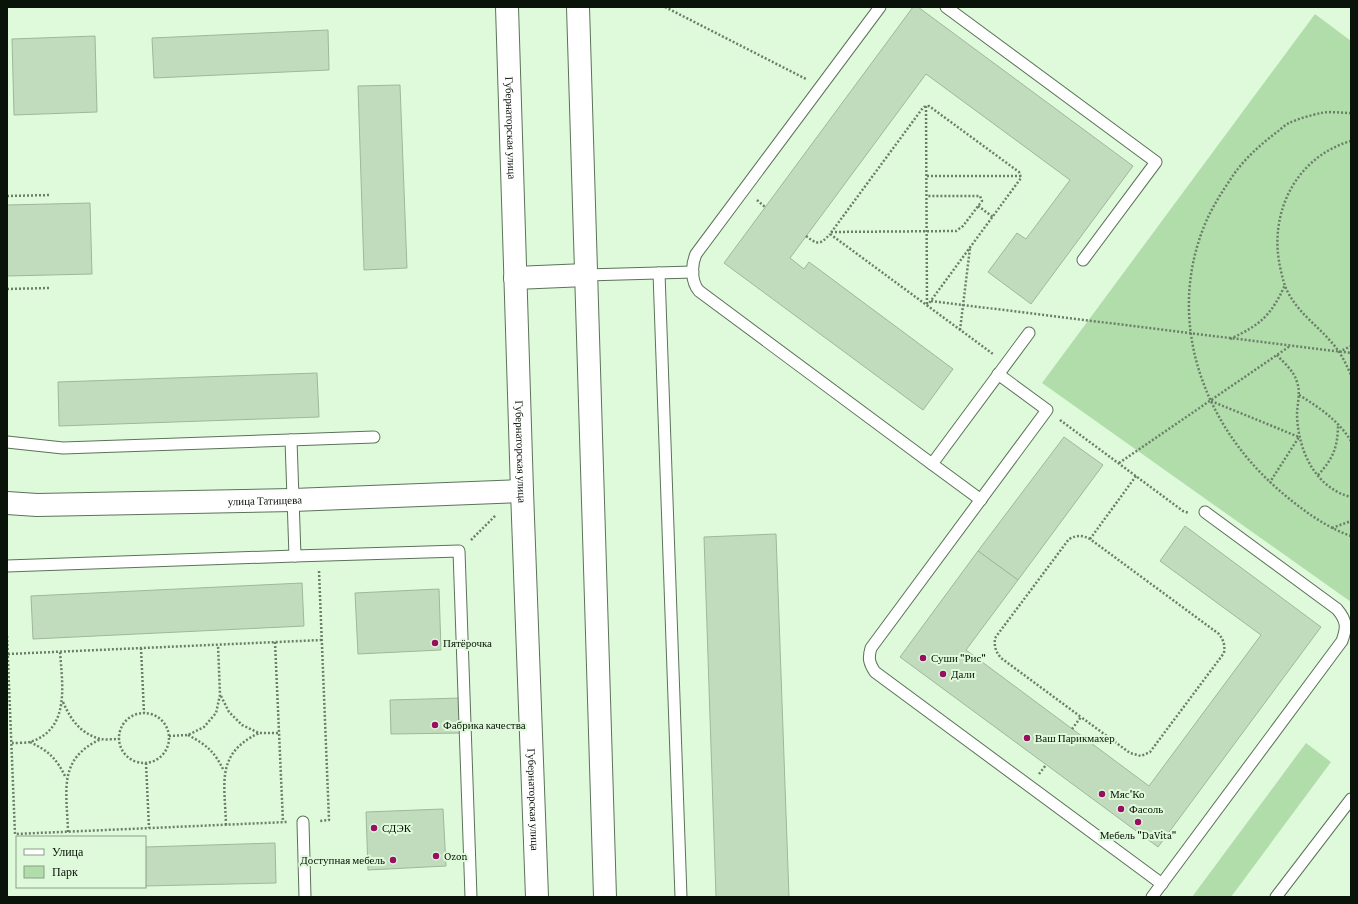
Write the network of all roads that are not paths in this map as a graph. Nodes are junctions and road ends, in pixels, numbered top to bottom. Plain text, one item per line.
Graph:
1 (507, 7) edge
2 (578, 7) edge
3 (880, 7) edge
4 (946, 7) edge
5 (1083, 260) dead end
6 (693, 272) junction
7 (659, 273) junction
8 (586, 275) junction
9 (515, 278) junction
10 (1029, 333) dead end
11 (998, 374) junction
12 (374, 437) dead end
13 (291, 440) junction
14 (7, 442) edge
15 (932, 464) junction
16 (522, 491) junction
17 (293, 500) junction
18 (981, 500) junction
19 (7, 503) edge
20 (1206, 512) road end
21 (295, 556) junction
22 (7, 566) edge
23 (1351, 799) edge
24 (303, 822) road end
25 (1162, 884) junction
26 (305, 897) edge
27 (471, 897) edge
28 (537, 897) edge
29 (605, 897) edge
30 (681, 897) edge
31 (1152, 897) edge
32 (1276, 897) edge

1 - 9 street, Губернаторская улица
2 - 8 street
3 - 6 lane
4 - 5 lane
6 - 7 lane
6 - 15 lane
7 - 8 lane
7 - 30 lane
8 - 9 street
8 - 29 street
9 - 16 street, Губернаторская улица
10 - 11 lane
11 - 15 lane
11 - 18 lane
12 - 13 lane
13 - 14 lane
13 - 17 lane
15 - 18 lane
16 - 17 street, улица Татищева
16 - 28 street, Губернаторская улица
17 - 19 street, улица Татищева
17 - 21 lane
18 - 25 lane
20 - 25 lane
21 - 22 lane
21 - 27 lane
23 - 32 lane
24 - 26 lane
25 - 31 lane

